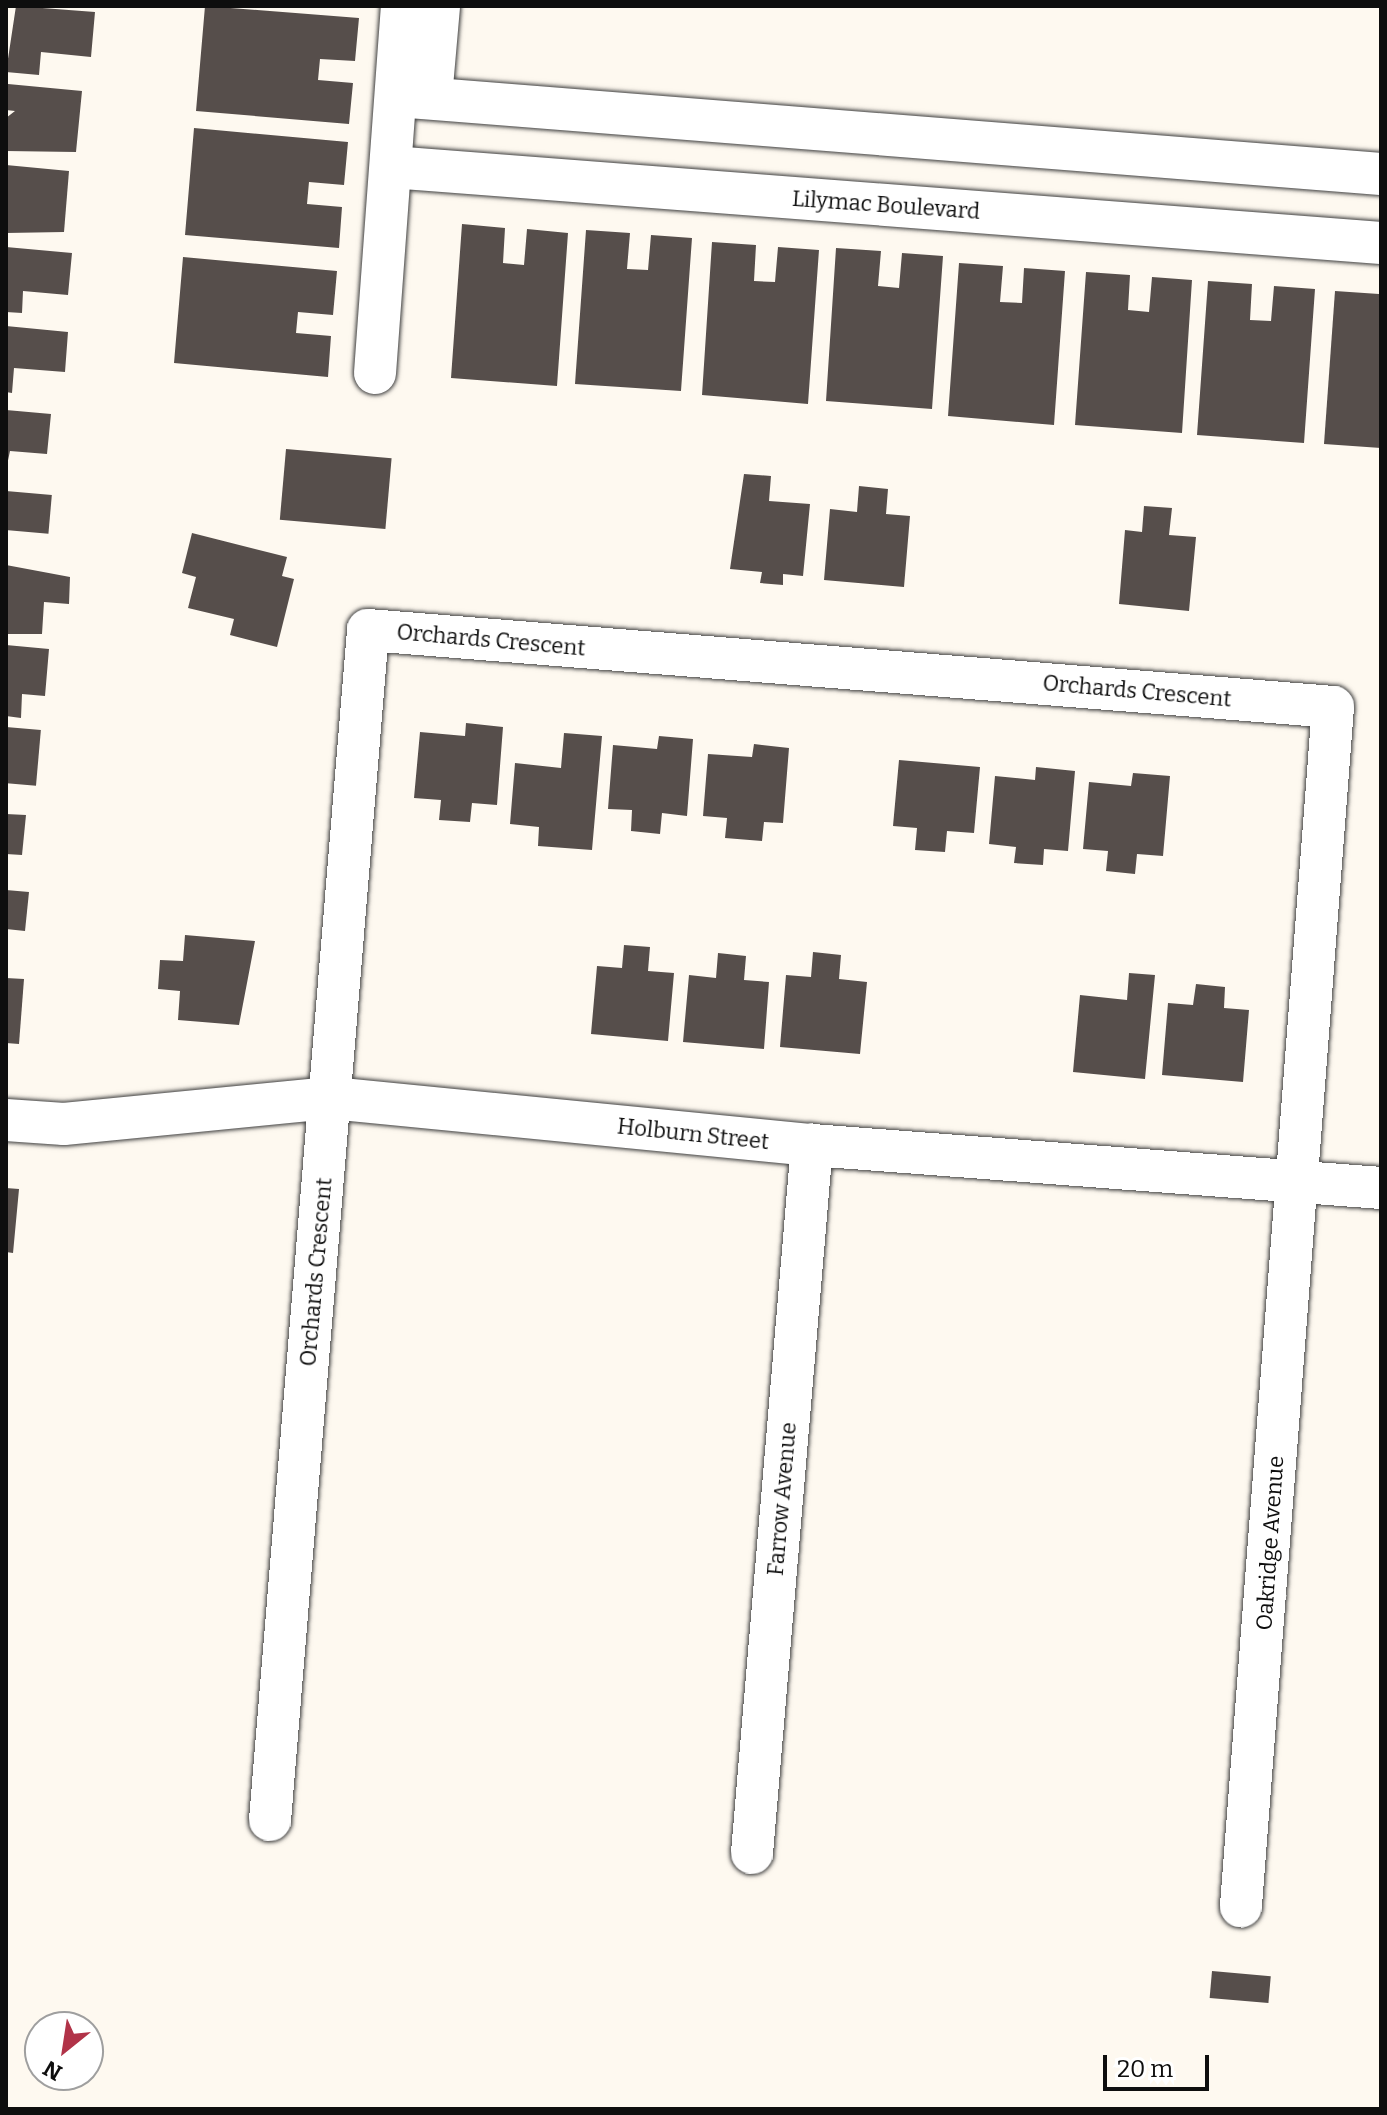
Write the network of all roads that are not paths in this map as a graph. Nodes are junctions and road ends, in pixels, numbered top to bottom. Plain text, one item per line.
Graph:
1 (402, 6) edge
2 (439, 6) edge
3 (414, 97) junction
4 (391, 167) junction
5 (1381, 174) edge
6 (1381, 243) edge
7 (375, 373) dead end
8 (331, 1098) junction
9 (6, 1120) edge
10 (812, 1145) junction
11 (1299, 1179) junction
12 (1381, 1188) edge
13 (270, 1820) dead end
14 (752, 1853) dead end
15 (1241, 1906) dead end

1 - 3 street
2 - 3 street
3 - 4 street
3 - 5 street
4 - 6 street, Lilymac Boulevard
4 - 7 street
8 - 9 street, Holburn Street
8 - 10 street, Holburn Street
8 - 11 street, Orchards Crescent
8 - 13 street, Orchards Crescent
10 - 11 street, Holburn Street
10 - 14 street, Farrow Avenue
11 - 12 street, Holburn Street
11 - 15 street, Oakridge Avenue

